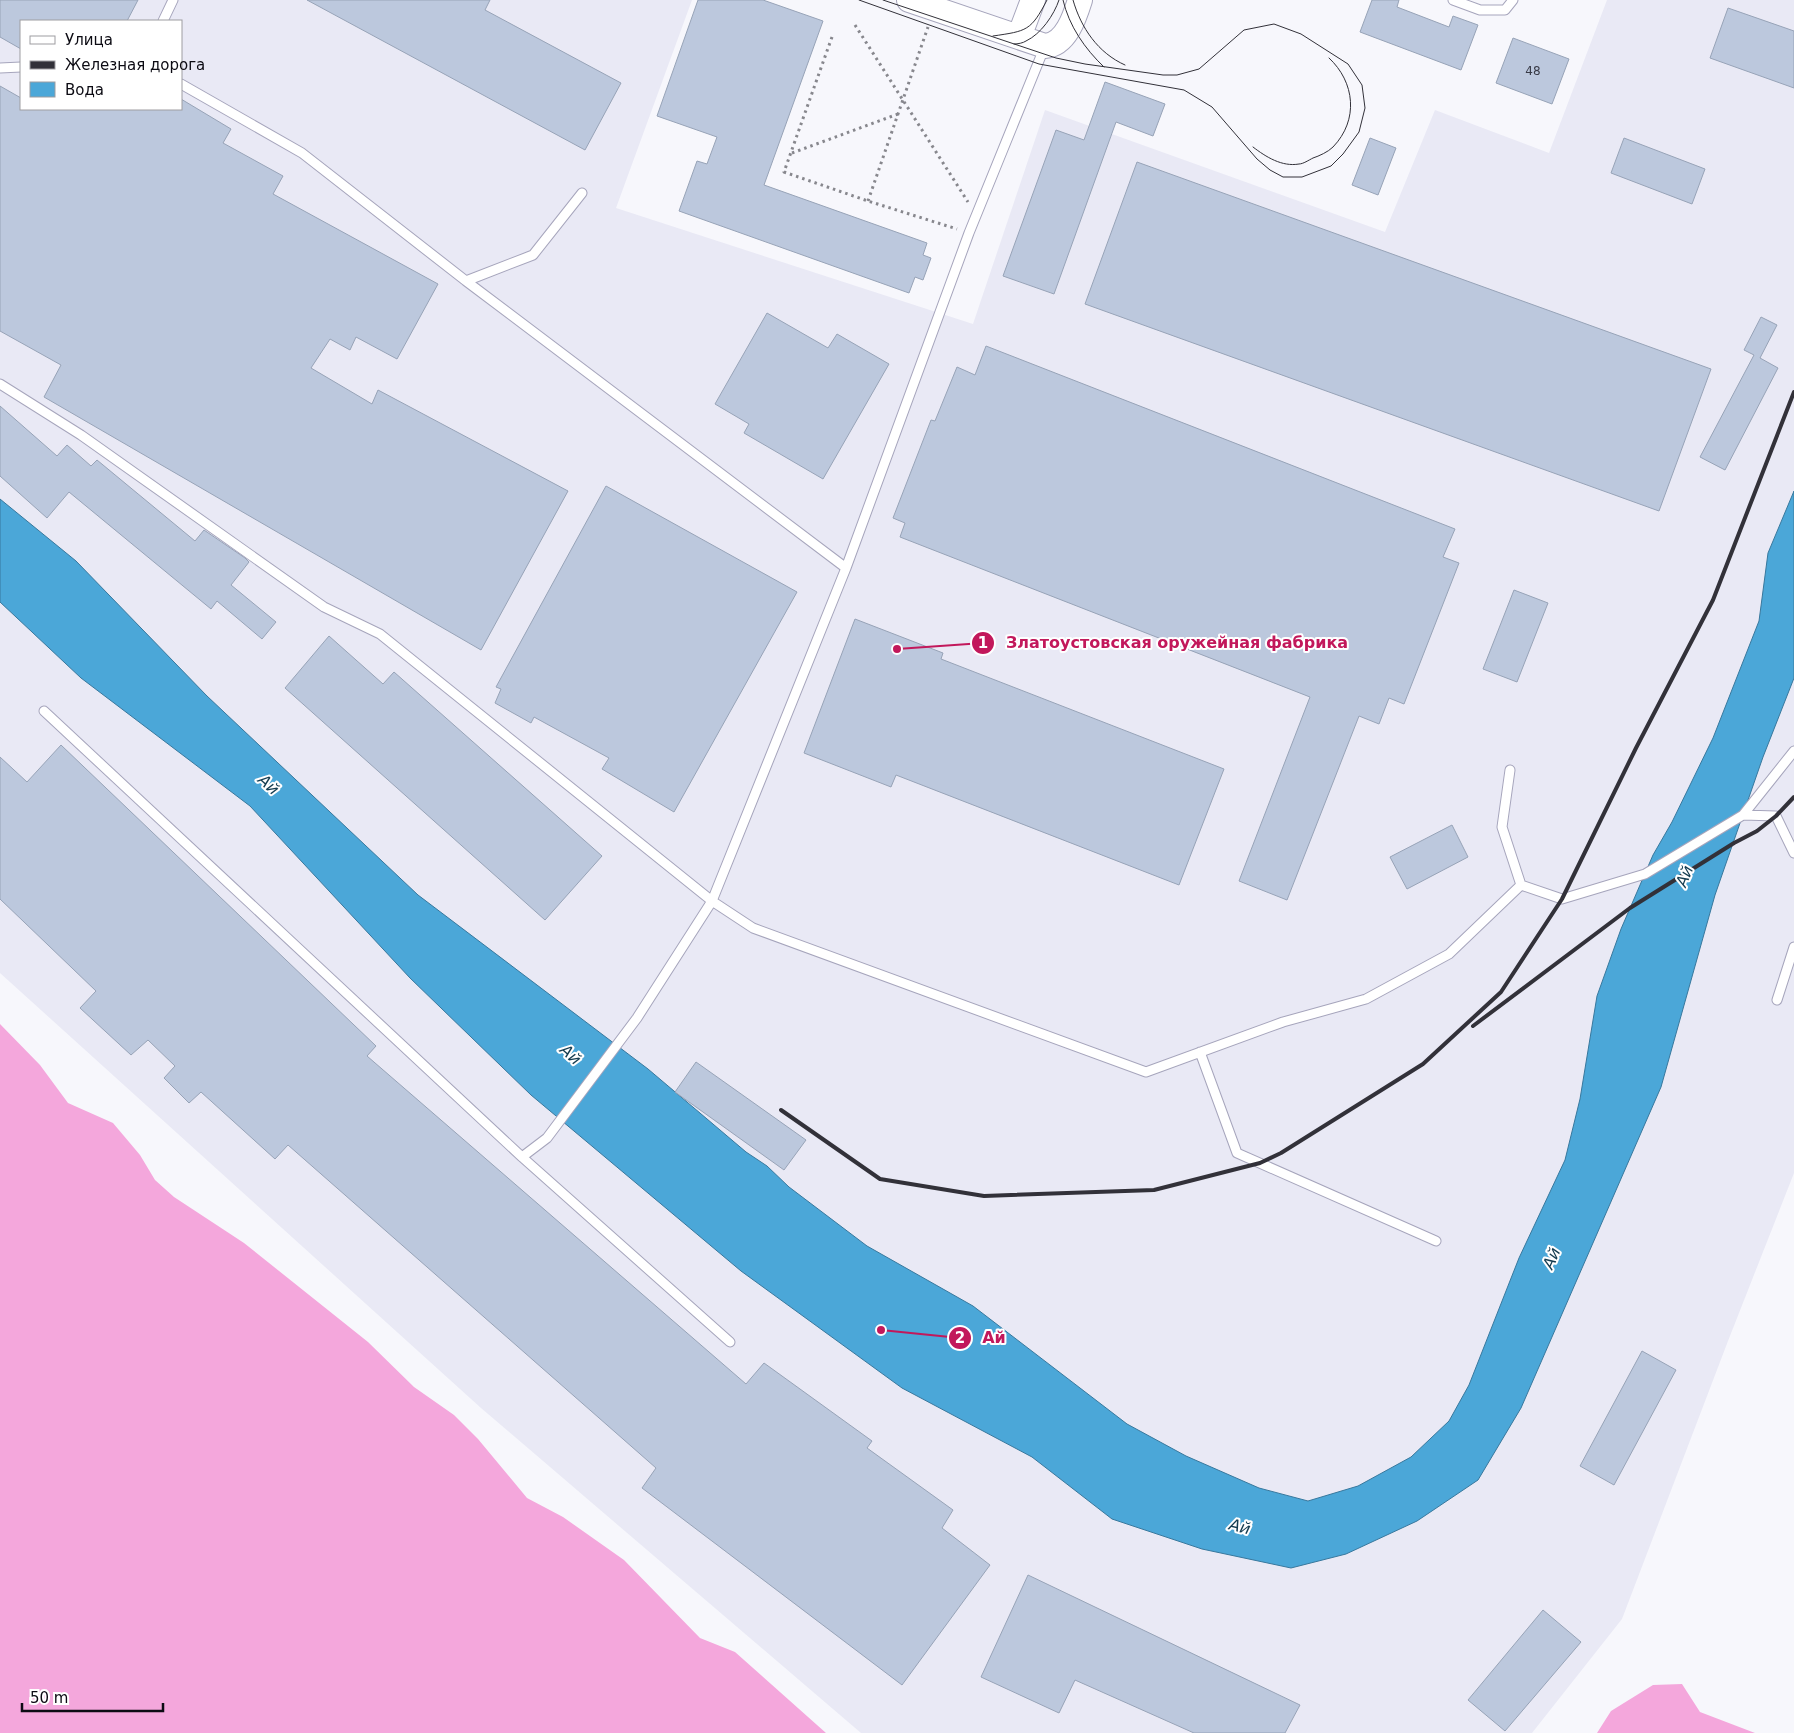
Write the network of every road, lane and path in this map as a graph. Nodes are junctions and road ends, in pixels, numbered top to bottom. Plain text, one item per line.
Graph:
1 (173, 0) edge
2 (909, 0) edge
3 (1033, 0) edge
4 (1080, 0) edge
5 (1452, 0) edge
6 (1513, 0) edge
7 (936, 10) junction
8 (163, 20) edge
9 (854, 25) dead end
10 (832, 37) dead end
11 (1019, 37) junction
12 (1053, 43) junction
13 (20, 67) edge
14 (0, 68) edge
15 (182, 85) edge
16 (902, 99) junction
17 (898, 114) junction
18 (791, 153) junction
19 (582, 193) dead end
20 (868, 201) junction
21 (976, 215) junction
22 (969, 233) junction
23 (466, 281) junction
24 (0, 384) edge
25 (846, 568) junction
26 (44, 712) dead end
27 (1794, 751) edge
28 (1510, 770) dead end
29 (1743, 815) junction
30 (1794, 853) edge
31 (1521, 885) junction
32 (712, 901) junction
33 (1794, 947) edge
34 (1777, 1000) dead end
35 (1200, 1052) junction
36 (522, 1157) junction
37 (1436, 1241) dead end
38 (730, 1342) dead end

1 - 8 lane
2 - 7 main road
3 - 11 main road
4 - 12 main road
5 - 6 lane
7 - 11 main road
7 - 16 path
9 - 16 path
10 - 18 path
11 - 12 main road
12 - 21 lane
13 - 14 lane
15 - 23 lane
16 - 17 path
16 - 21 path
17 - 18 path
17 - 20 path
18 - 20 path
19 - 23 lane
20 - 22 path
21 - 22 lane
22 - 25 lane
23 - 25 lane
24 - 32 lane
25 - 32 lane
26 - 36 lane
27 - 29 lane
28 - 31 lane
29 - 30 lane
29 - 31 lane
31 - 35 lane
32 - 35 lane
32 - 36 lane
33 - 34 lane
35 - 37 lane
36 - 38 lane

